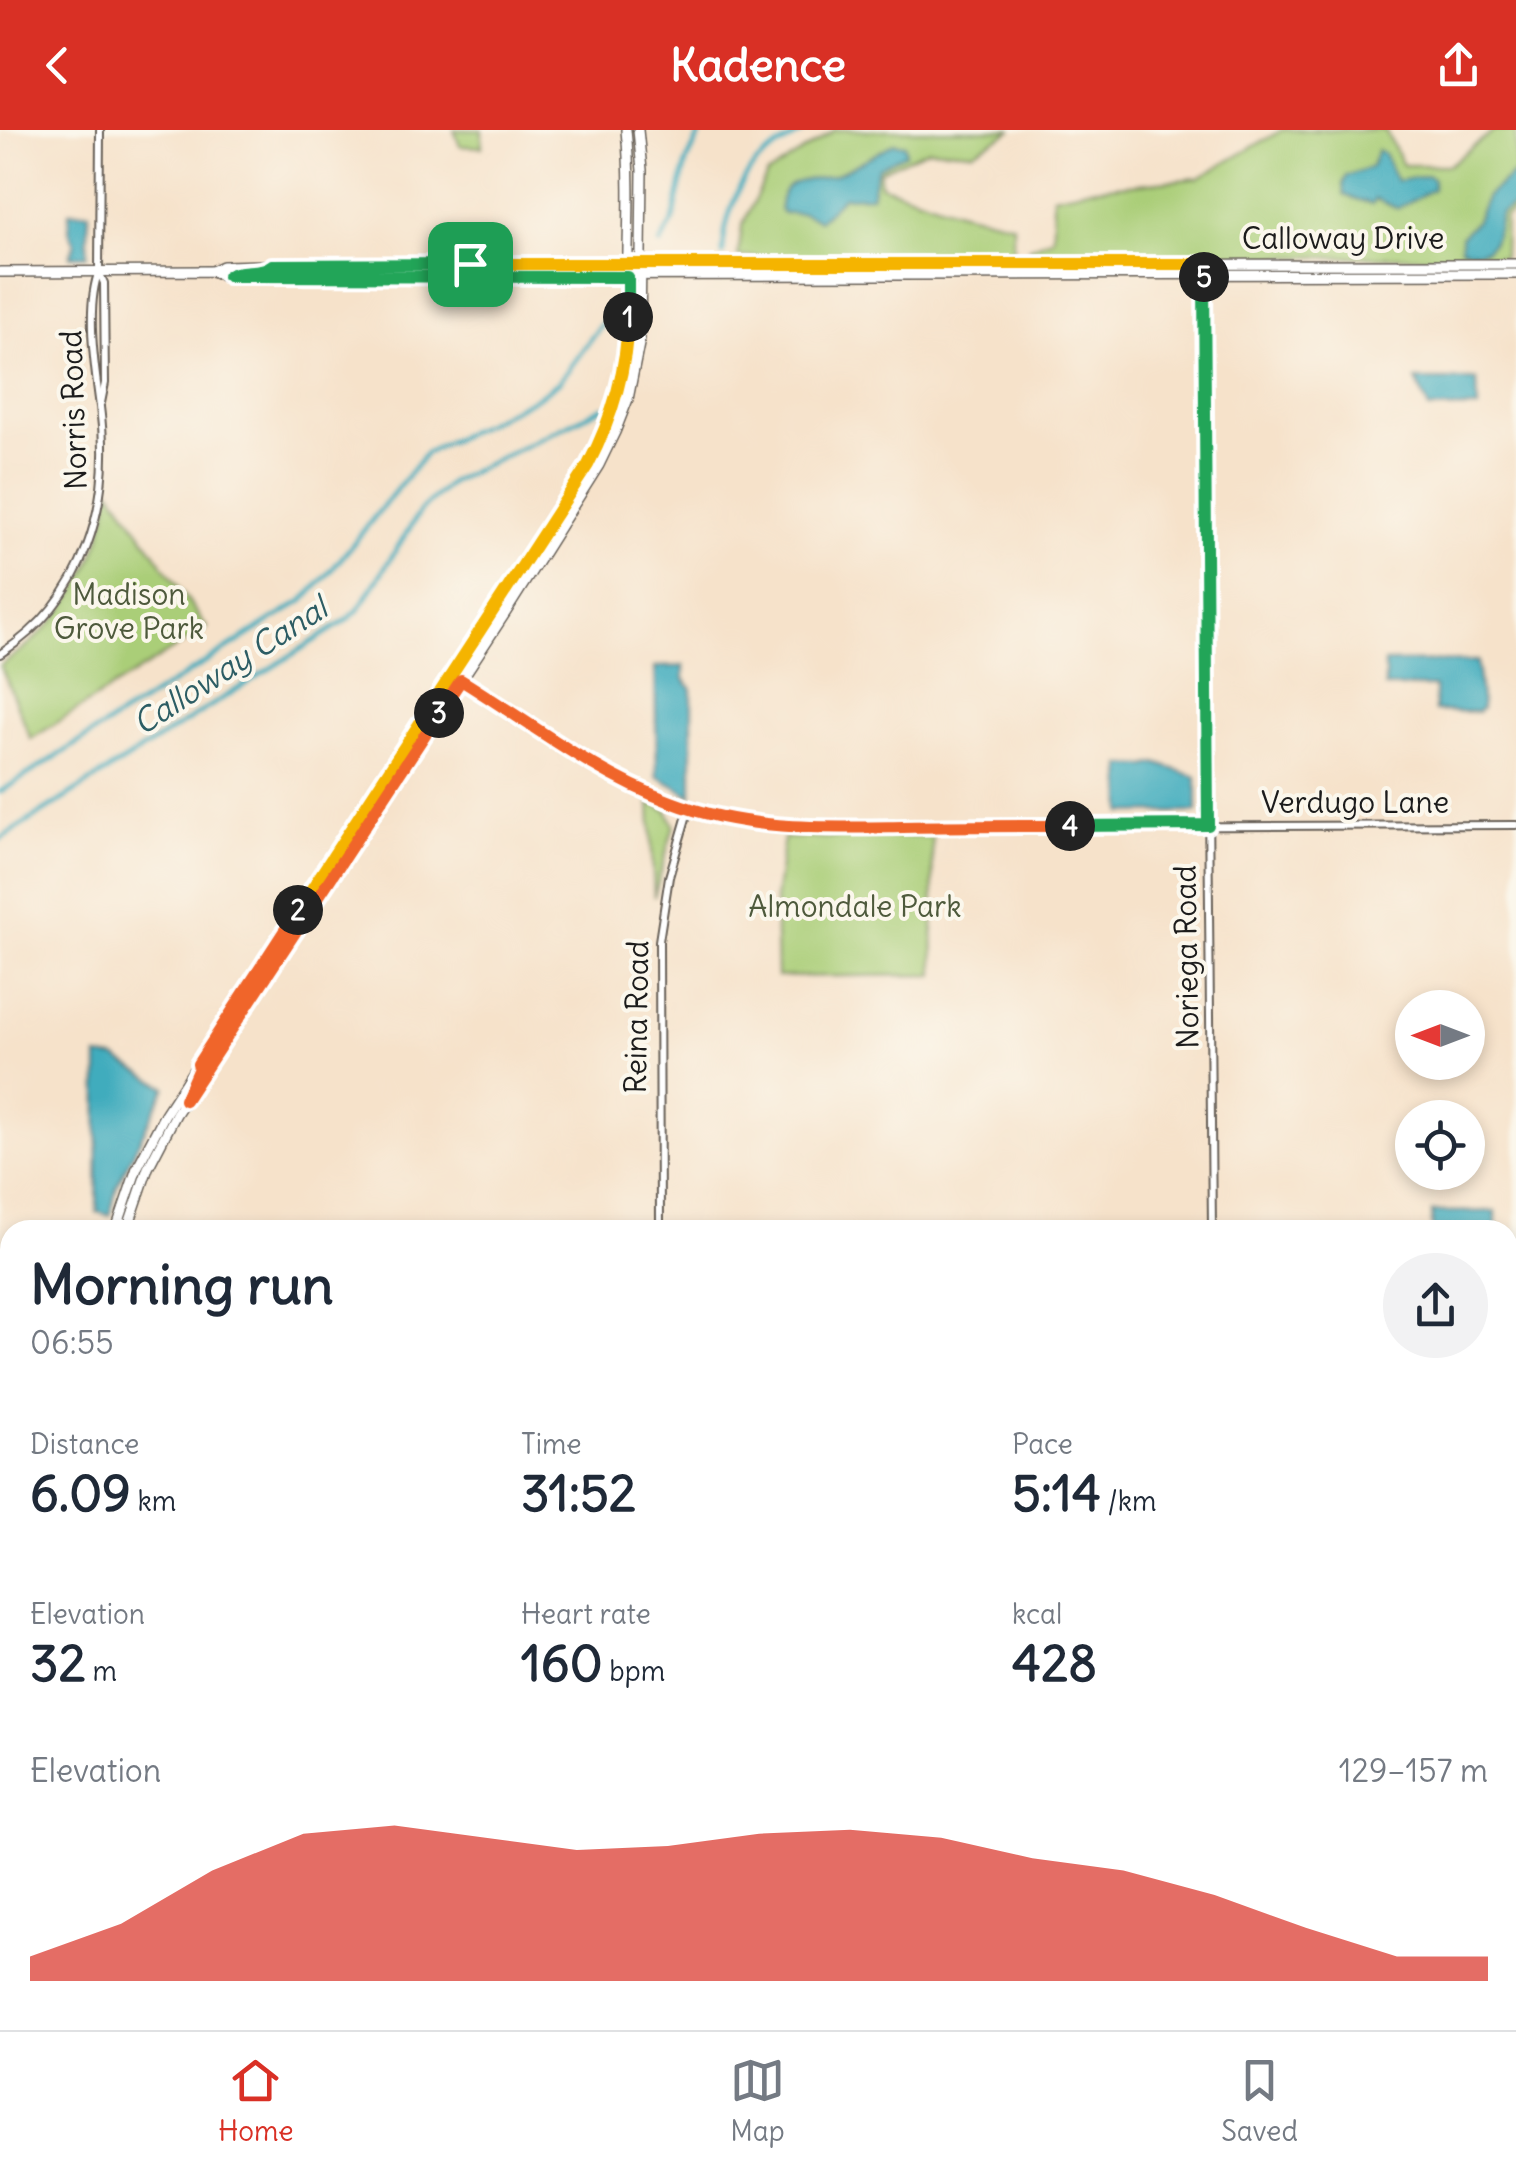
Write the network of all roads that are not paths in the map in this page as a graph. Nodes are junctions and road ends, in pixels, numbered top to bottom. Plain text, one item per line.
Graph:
1 (100, 130) edge
2 (626, 130) edge
3 (638, 130) edge
4 (628, 263) junction
5 (512, 264) junction
6 (642, 264) junction
7 (1516, 264) edge
8 (272, 265) junction
9 (454, 265) junction
10 (808, 270) junction
11 (1021, 270) junction
12 (1203, 270) junction
13 (212, 271) junction
14 (0, 272) edge
15 (99, 272) junction
16 (1516, 274) edge
17 (228, 276) junction
18 (400, 276) junction
19 (470, 277) junction
20 (628, 277) junction
21 (641, 277) junction
22 (627, 337) junction
23 (630, 390) junction
24 (520, 570) junction
25 (506, 612) junction
26 (0, 654) edge
27 (456, 676) junction
28 (383, 780) junction
29 (690, 808) junction
30 (372, 816) junction
31 (1208, 825) junction
32 (1516, 825) edge
33 (274, 947) junction
34 (260, 985) junction
35 (202, 1066) junction
36 (153, 1135) junction
37 (145, 1176) junction
38 (119, 1220) edge
39 (130, 1220) edge
40 (660, 1220) edge
41 (1212, 1220) edge

1 - 15 street
2 - 4 main road
3 - 6 main road
4 - 5 main road, Calloway Drive
4 - 6 main road, Calloway Drive
4 - 20 main road
5 - 9 main road, Calloway Drive
5 - 19 main road
6 - 10 main road, Calloway Drive
6 - 21 main road
7 - 12 main road, Calloway Drive
8 - 9 main road, Calloway Drive
8 - 13 main road, Calloway Drive
8 - 17 main road
9 - 18 main road
10 - 11 main road, Calloway Drive
10 - 11 main road, Calloway Drive
10 - 21 main road, Calloway Drive
11 - 12 main road, Calloway Drive
11 - 12 main road, Calloway Drive
12 - 16 main road, Calloway Drive
12 - 31 street, Noriega Road
13 - 15 main road, Calloway Drive
13 - 17 main road, Calloway Drive
14 - 15 main road, Calloway Drive
15 - 26 street, Norris Road
17 - 18 main road, Calloway Drive
18 - 19 main road, Calloway Drive
19 - 20 main road, Calloway Drive
20 - 21 main road, Calloway Drive
20 - 22 main road
21 - 23 main road
22 - 23 main road
22 - 24 main road
23 - 25 main road
24 - 25 main road
24 - 27 main road
25 - 27 main road
27 - 28 main road
27 - 29 street, Verdugo Lane
27 - 30 main road
28 - 30 main road
28 - 33 main road
29 - 31 street, Verdugo Lane
29 - 40 street, Reina Road
30 - 34 main road
31 - 32 street, Verdugo Lane
31 - 41 street, Noriega Road
33 - 34 main road
33 - 35 main road
34 - 35 main road
35 - 36 main road
35 - 37 main road
36 - 37 main road
36 - 38 main road
37 - 39 main road

